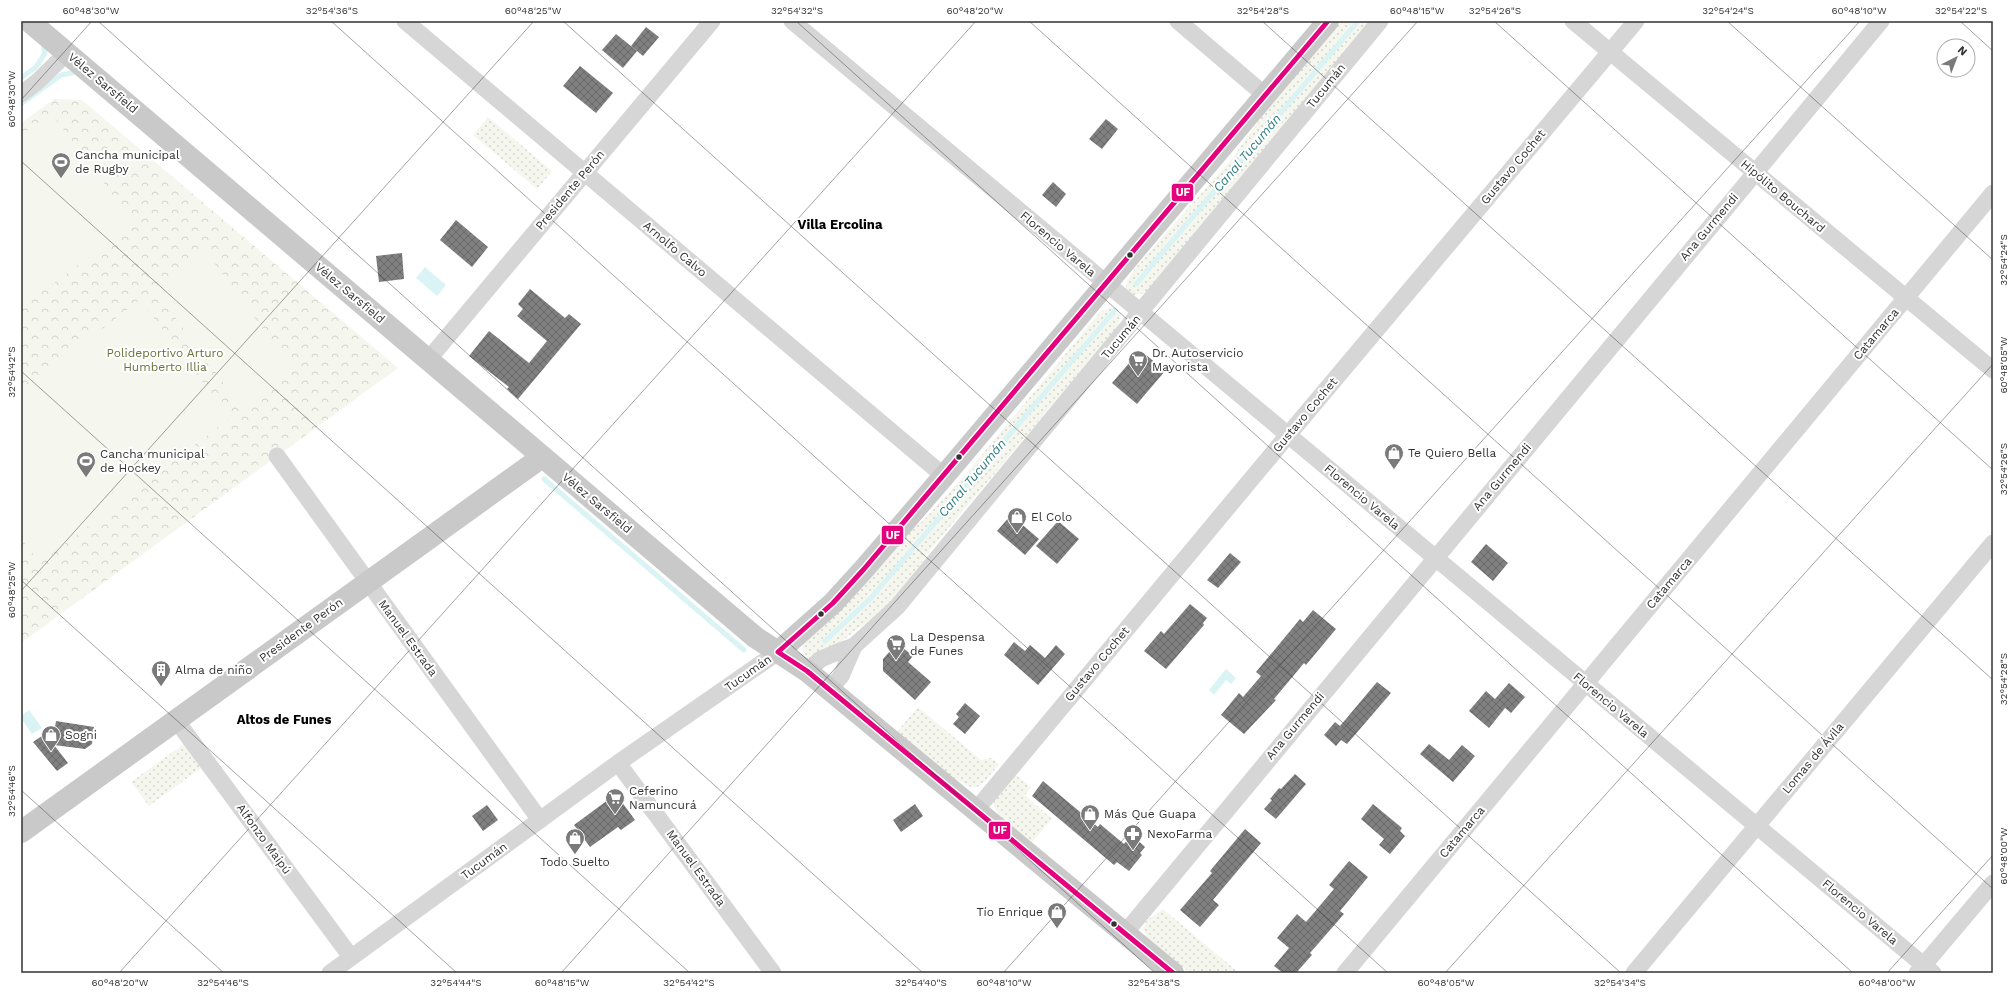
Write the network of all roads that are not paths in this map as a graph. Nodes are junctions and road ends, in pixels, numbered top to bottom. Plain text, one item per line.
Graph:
1 (29, 21) edge
2 (405, 21) edge
3 (712, 21) edge
4 (792, 21) edge
5 (1178, 21) edge
6 (1328, 21) edge
7 (1380, 21) edge
8 (1573, 21) edge
9 (1636, 21) edge
10 (1881, 21) edge
11 (1610, 52) junction
12 (67, 53) junction
13 (21, 94) edge
14 (1266, 96) junction
15 (585, 172) junction
16 (1755, 173) junction
17 (1993, 193) edge
18 (1107, 284) junction
19 (1906, 298) junction
20 (1141, 312) junction
21 (428, 360) junction
22 (1993, 370) edge
23 (1288, 435) junction
24 (276, 456) dead end
25 (542, 457) junction
26 (944, 476) junction
27 (1993, 543) edge
28 (1435, 558) junction
29 (368, 583) junction
30 (854, 646) junction
31 (778, 652) junction
32 (807, 670) junction
33 (1586, 683) junction
34 (830, 689) junction
35 (176, 720) junction
36 (618, 763) junction
37 (976, 810) junction
38 (540, 820) junction
39 (1757, 826) junction
40 (21, 832) edge
41 (1993, 883) edge
42 (1125, 933) junction
43 (352, 957) junction
44 (1925, 970) edge
45 (330, 973) edge
46 (773, 973) edge
47 (1173, 973) edge
48 (1344, 973) edge
49 (1634, 973) edge

1 - 12 main road, Vélez Sarsfield
2 - 15 street, Arnolfo Calvo
3 - 15 street, Presidente Perón
4 - 18 street, Florencio Varela
5 - 14 street
6 - 14 main road, Tucumán
7 - 20 street, Tucumán
8 - 11 street, Hipólito Bouchard
9 - 11 street, Gustavo Cochet
10 - 16 street, Ana Gurmendi
11 - 16 street, Hipólito Bouchard
11 - 23 street, Gustavo Cochet
12 - 13 street
12 - 21 main road, Vélez Sarsfield
14 - 18 main road, Tucumán
15 - 21 street, Presidente Perón
15 - 26 street, Arnolfo Calvo
16 - 19 street, Hipólito Bouchard
16 - 28 street, Ana Gurmendi
17 - 19 street, Catamarca
18 - 20 street, Florencio Varela
18 - 26 main road, Tucumán
19 - 22 street, Hipólito Bouchard
19 - 33 street, Catamarca
20 - 23 street, Florencio Varela
20 - 30 street, Tucumán
21 - 25 main road, Vélez Sarsfield
23 - 28 street, Florencio Varela
23 - 37 street, Gustavo Cochet
24 - 29 street, Manuel Estrada
25 - 29 main road, Presidente Perón
25 - 31 main road, Vélez Sarsfield
26 - 31 main road, Tucumán
27 - 39 street, Lomas de Ávila
28 - 33 street, Florencio Varela
28 - 42 street, Ana Gurmendi
29 - 35 main road, Presidente Perón
29 - 38 street, Manuel Estrada
30 - 32 street, Tucumán
30 - 34 street, Tucumán
31 - 32 main road, Vélez Sarsfield
31 - 36 street, Tucumán
32 - 34 main road, Vélez Sarsfield
33 - 39 street, Florencio Varela
33 - 48 street, Catamarca
34 - 37 main road, Vélez Sarsfield
35 - 40 main road, Presidente Perón
35 - 43 street, Alfonzo Maipú
36 - 38 street, Tucumán
36 - 46 street, Manuel Estrada
37 - 42 main road, Vélez Sarsfield
38 - 43 street, Tucumán
39 - 44 street, Florencio Varela
39 - 49 street, Lomas de Ávila
41 - 44 street
42 - 47 main road, Vélez Sarsfield
43 - 45 street, Tucumán

